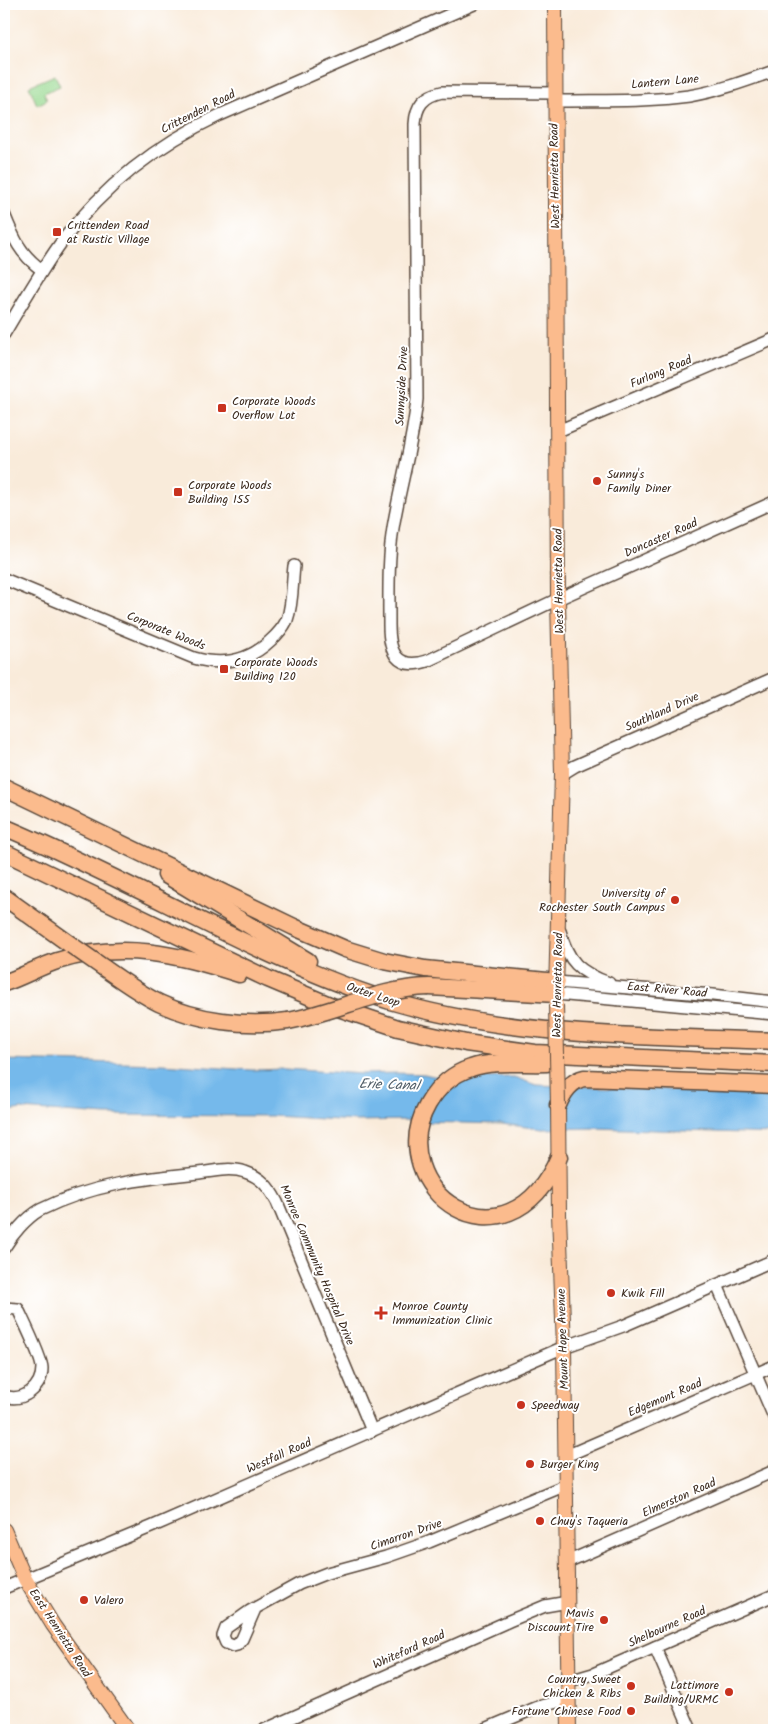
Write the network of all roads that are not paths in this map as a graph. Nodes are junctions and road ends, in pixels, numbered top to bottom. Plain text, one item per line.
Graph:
1 (474, 4) edge
2 (555, 4) edge
3 (774, 71) edge
4 (554, 97) junction
5 (4, 214) edge
6 (42, 270) junction
7 (4, 334) edge
8 (774, 338) edge
9 (558, 431) junction
10 (774, 502) edge
11 (294, 566) dead end
12 (4, 579) edge
13 (558, 599) junction
14 (774, 678) edge
15 (562, 774) junction
16 (4, 787) edge
17 (79, 824) junction
18 (4, 827) edge
19 (4, 852) edge
20 (4, 897) edge
21 (558, 924) junction
22 (4, 983) edge
23 (632, 989) junction
24 (364, 992) junction
25 (556, 994) junction
26 (319, 1001) junction
27 (774, 1002) edge
28 (774, 1014) edge
29 (774, 1041) edge
30 (688, 1061) junction
31 (774, 1064) edge
32 (774, 1085) edge
33 (558, 1105) junction
34 (559, 1157) junction
35 (4, 1248) edge
36 (774, 1260) edge
37 (717, 1285) junction
38 (4, 1308) edge
39 (564, 1347) junction
40 (774, 1366) edge
41 (755, 1374) junction
42 (4, 1396) edge
43 (774, 1417) edge
44 (372, 1431) junction
45 (566, 1456) junction
46 (774, 1471) edge
47 (566, 1485) junction
48 (4, 1530) edge
49 (567, 1562) junction
50 (25, 1579) junction
51 (4, 1588) edge
52 (774, 1595) edge
53 (568, 1602) junction
54 (254, 1608) dead end
55 (655, 1648) junction
56 (569, 1681) junction
57 (569, 1700) junction
58 (128, 1730) edge
59 (264, 1730) edge
60 (483, 1730) edge
61 (569, 1730) edge
62 (692, 1730) edge

1 - 6 street, Crittenden Road
2 - 4 main road, West Henrietta Road
3 - 4 street, Lantern Lane
4 - 9 main road, West Henrietta Road
4 - 13 street, Sunnyside Drive
5 - 6 street
6 - 7 street, Crittenden Road
8 - 9 street, Furlong Road
9 - 13 main road, West Henrietta Road
10 - 13 street, Doncaster Road
11 - 12 street, Corporate Woods
13 - 15 main road, West Henrietta Road
14 - 15 street, Southland Drive
15 - 21 main road, West Henrietta Road
16 - 17 highway
17 - 24 highway
17 - 25 highway
18 - 24 highway, Outer Loop
19 - 26 highway, Outer Loop
20 - 25 highway, bridge
21 - 23 street
21 - 25 main road, West Henrietta Road
22 - 26 highway
23 - 25 street, East River Road
23 - 27 street, East River Road
24 - 29 highway, Outer Loop
25 - 28 street, East River Road
25 - 33 main road, West Henrietta Road, bridge
26 - 30 highway, Outer Loop
30 - 31 highway, Outer Loop
30 - 34 highway
32 - 33 highway
33 - 34 main road, West Henrietta Road
34 - 39 main road, Mount Hope Avenue
35 - 44 street, Monroe Community Hospital Drive
36 - 37 street, Westfall Road
37 - 39 street, Westfall Road
37 - 41 street
38 - 42 street
39 - 44 street, Westfall Road
39 - 45 main road, Mount Hope Avenue
40 - 41 street, Edgemont Road
41 - 43 street
41 - 45 street, Edgemont Road
44 - 50 street, Westfall Road
45 - 47 main road, Mount Hope Avenue
46 - 49 street, Elmerston Road
47 - 49 main road, Mount Hope Avenue
47 - 54 street, Cimarron Drive
48 - 50 main road, East Henrietta Road
49 - 53 main road, Mount Hope Avenue
50 - 51 street, Westfall Road
50 - 58 main road, East Henrietta Road
52 - 55 street, Shelbourne Road
53 - 56 main road, Mount Hope Avenue
53 - 59 street, Whiteford Road
55 - 56 street, Shelbourne Road
55 - 62 street
56 - 57 main road, Mount Hope Avenue
57 - 60 street
57 - 61 main road, Mount Hope Avenue

